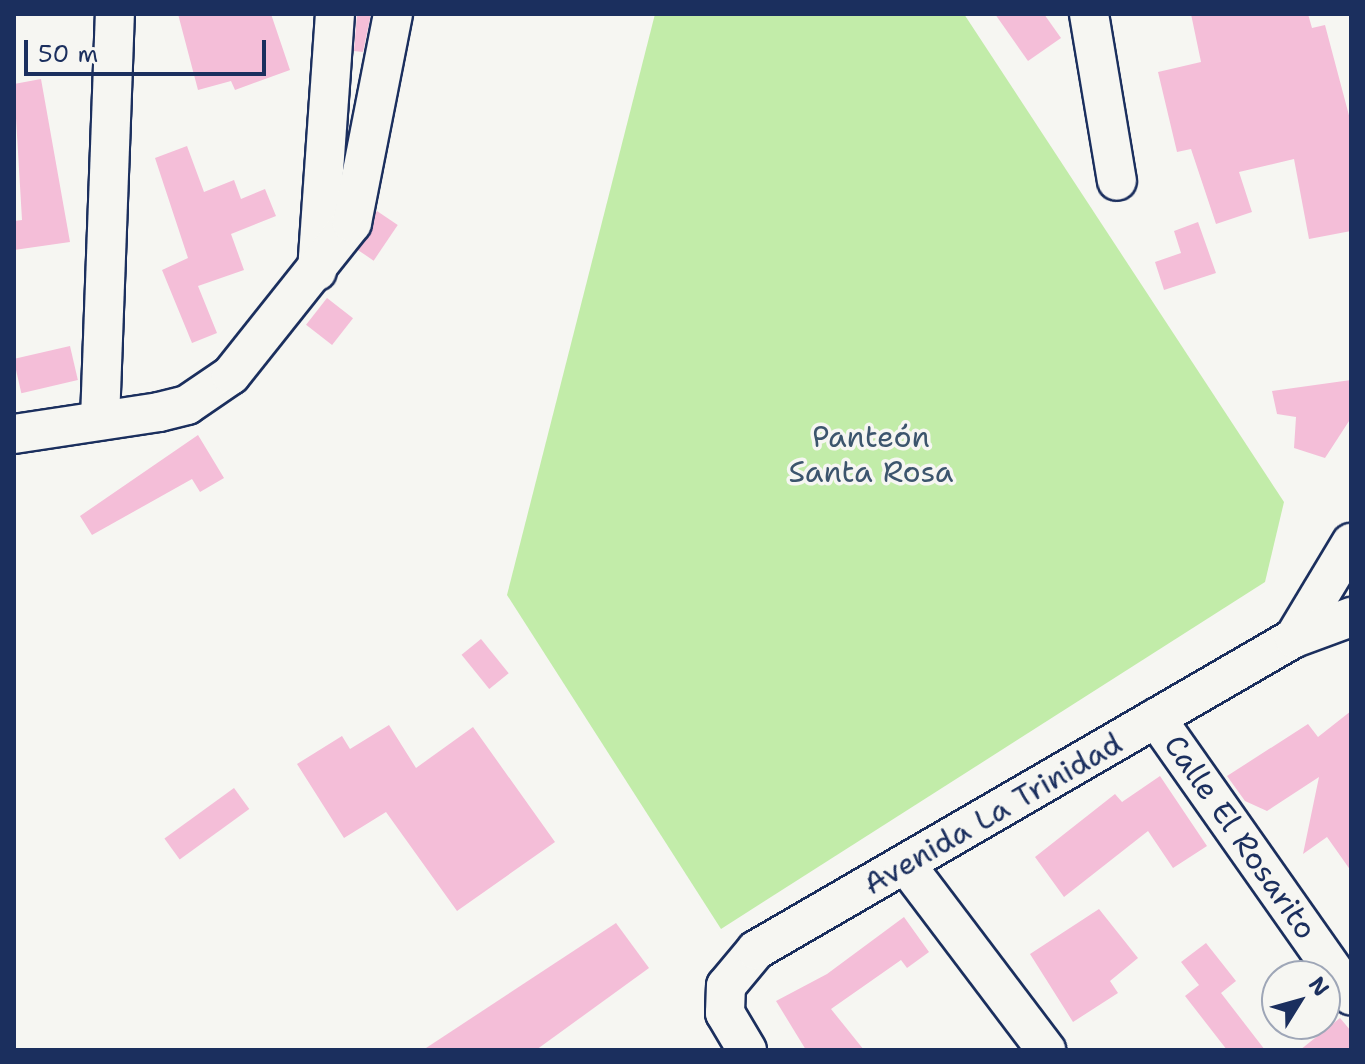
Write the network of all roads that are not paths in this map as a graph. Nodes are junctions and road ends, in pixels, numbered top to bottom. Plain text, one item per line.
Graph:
1 (115, 14) edge
2 (335, 14) edge
3 (393, 14) edge
4 (1089, 14) edge
5 (1117, 181) dead end
6 (317, 271) junction
7 (100, 420) junction
8 (14, 434) edge
9 (1351, 543) edge
10 (1351, 617) edge
11 (1294, 638) junction
12 (1156, 718) junction
13 (907, 866) junction
14 (1351, 995) edge
15 (747, 1050) edge
16 (1046, 1050) edge

1 - 7 street
2 - 6 street
3 - 6 street
4 - 5 street
6 - 7 street
7 - 8 street
9 - 11 street, Avenida La Trinidad
10 - 11 street, Avenida La Trinidad
11 - 12 street, Avenida La Trinidad
12 - 13 street, Avenida La Trinidad
12 - 14 street, Calle El Rosarito
13 - 15 street, Avenida La Trinidad
13 - 16 street

